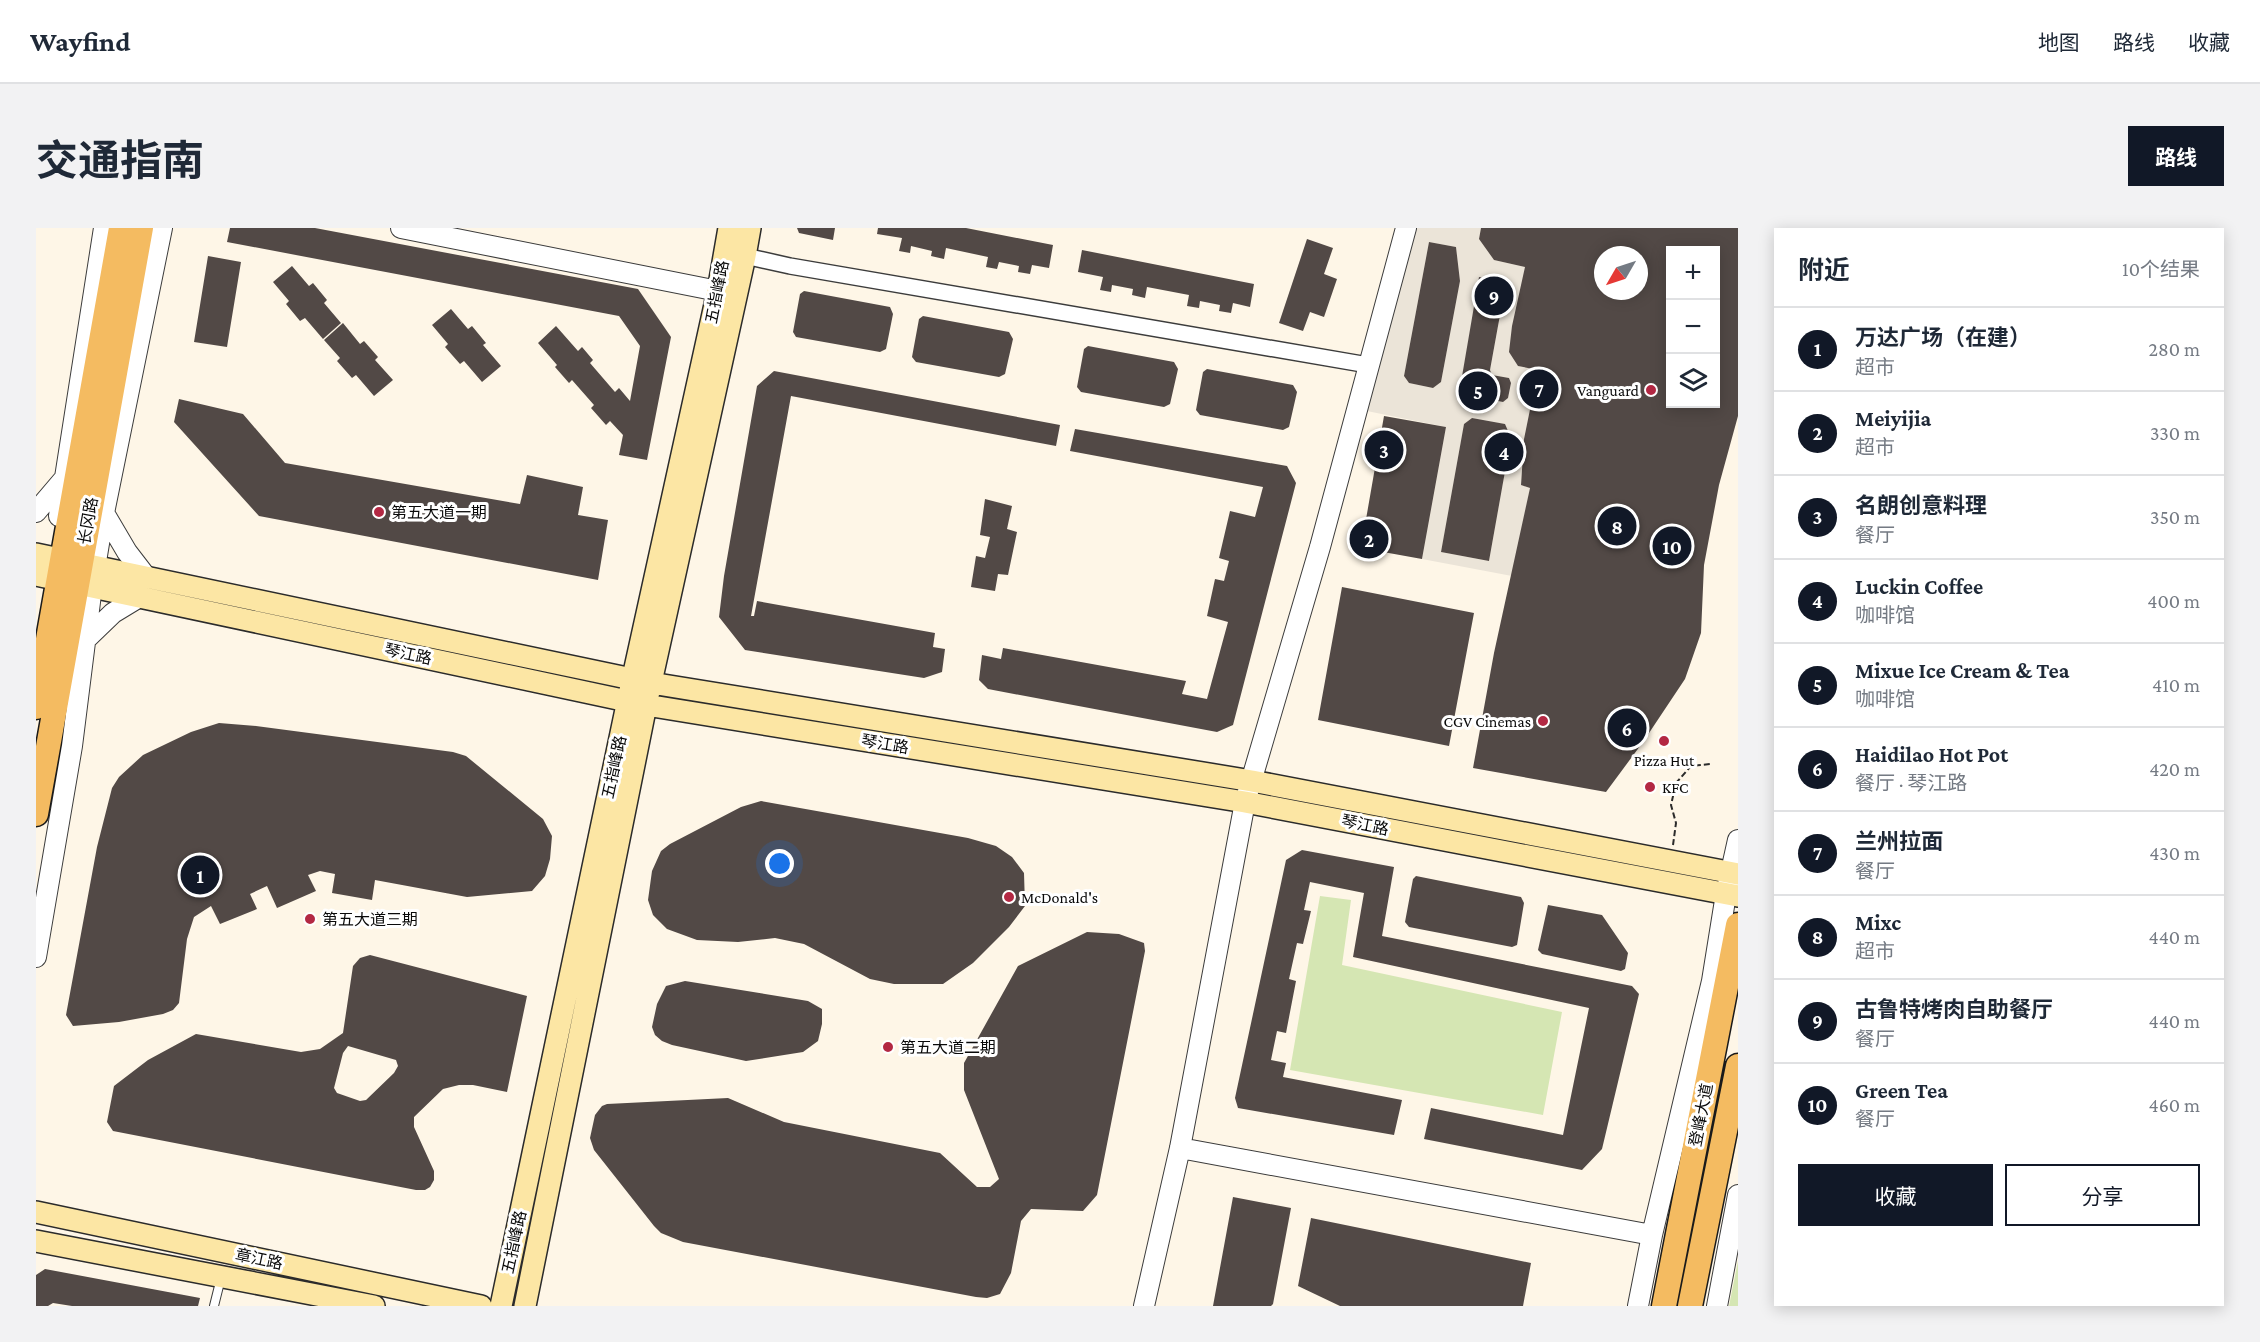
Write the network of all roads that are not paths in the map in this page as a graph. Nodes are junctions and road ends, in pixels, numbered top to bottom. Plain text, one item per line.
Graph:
1 (104, 228) edge
2 (121, 228) edge
3 (141, 228) edge
4 (162, 228) edge
5 (401, 228) edge
6 (729, 228) edge
7 (750, 228) edge
8 (1406, 228) edge
9 (745, 256) junction
10 (718, 291) junction
11 (1368, 365) junction
12 (64, 479) junction
13 (36, 512) edge
14 (104, 513) junction
15 (64, 570) edge
16 (144, 587) junction
17 (85, 640) junction
18 (36, 647) edge
19 (642, 681) junction
20 (637, 703) junction
21 (36, 707) edge
22 (1252, 781) junction
23 (1245, 802) junction
24 (36, 814) edge
25 (1738, 840) edge
26 (1734, 873) edge
27 (1732, 895) edge
28 (1738, 925) edge
29 (36, 957) edge
30 (1738, 1066) edge
31 (1180, 1148) junction
32 (1738, 1195) edge
33 (36, 1212) edge
34 (1652, 1235) junction
35 (36, 1240) edge
36 (221, 1276) junction
37 (214, 1306) edge
38 (374, 1306) edge
39 (482, 1306) edge
40 (501, 1306) edge
41 (525, 1306) edge
42 (1144, 1306) edge
43 (1638, 1306) edge
44 (1664, 1306) edge
45 (1690, 1306) edge
46 (1717, 1306) edge

1 - 12 street
2 - 15 main road, 长冈路
3 - 15 main road, 长冈路
4 - 14 street
5 - 10 street
6 - 10 main road, 五指峰路
7 - 9 main road, 五指峰路
8 - 11 street
9 - 11 street
9 - 19 main road, 五指峰路
10 - 19 main road, 五指峰路
11 - 22 street
12 - 13 street
12 - 15 street
14 - 15 street
14 - 16 street
15 - 16 main road, 琴江路
15 - 17 street
15 - 18 street
15 - 21 main road, 长冈路
15 - 24 main road, 长冈路
16 - 17 street
16 - 19 main road, 琴江路
16 - 20 main road, 琴江路
17 - 29 street
19 - 20 main road, 五指峰路
19 - 22 main road, 琴江路
20 - 23 main road, 琴江路
20 - 40 main road, 五指峰路
20 - 41 main road, 五指峰路
22 - 23 street
22 - 26 main road, 琴江路
23 - 27 main road, 琴江路
23 - 31 street
25 - 26 street
26 - 27 street
27 - 34 street
28 - 44 main road, 登峰大道
30 - 45 main road, 登峰大道
31 - 34 street
31 - 42 street
32 - 46 street
33 - 39 main road, 章江路
34 - 43 street
35 - 36 main road, 章江路
36 - 37 lane
36 - 38 main road, 章江路

